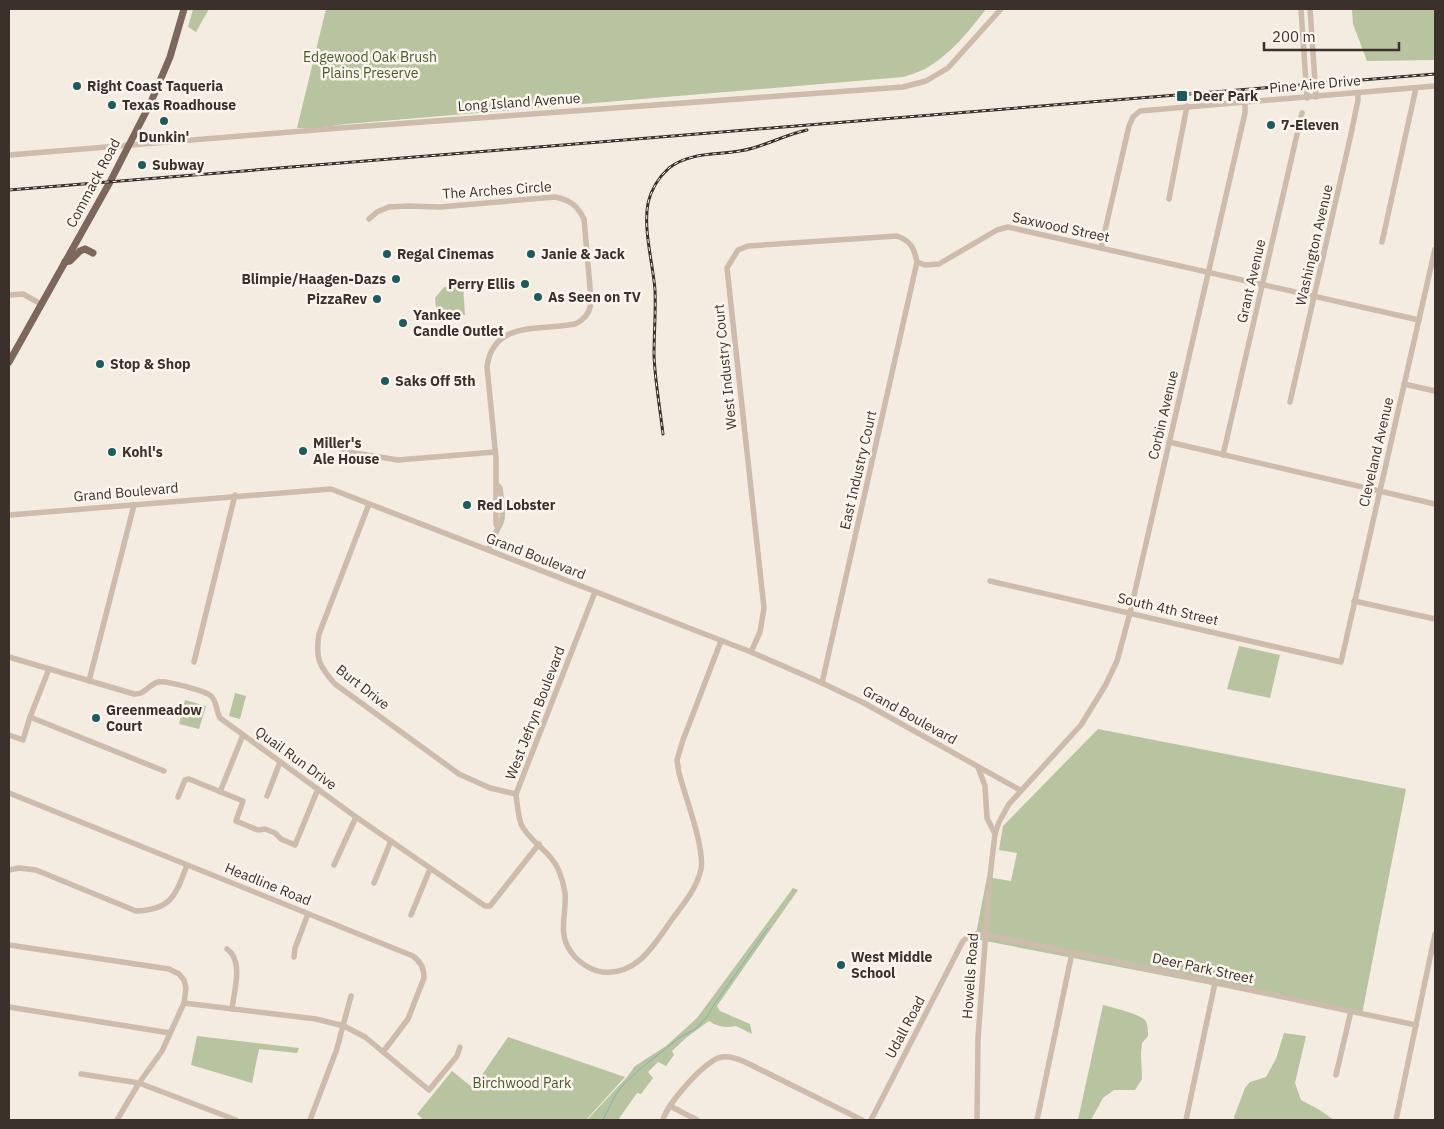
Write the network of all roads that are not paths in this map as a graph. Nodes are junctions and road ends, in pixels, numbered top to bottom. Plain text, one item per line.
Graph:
1 (184, 9) edge
2 (1001, 9) edge
3 (1301, 9) edge
4 (1310, 9) edge
5 (1435, 86) edge
6 (1416, 88) junction
7 (1358, 93) junction
8 (1316, 97) junction
9 (1307, 98) junction
10 (1244, 103) junction
11 (1187, 106) junction
12 (1302, 113) dead end
13 (128, 144) junction
14 (9, 155) edge
15 (1169, 199) dead end
16 (369, 219) dead end
17 (1382, 242) dead end
18 (1101, 248) junction
19 (1435, 249) edge
20 (93, 253) dead end
21 (65, 262) junction
22 (917, 262) junction
23 (1209, 273) junction
24 (1263, 285) junction
25 (9, 295) edge
26 (1315, 297) junction
27 (41, 304) junction
28 (1419, 320) junction
29 (9, 362) edge
30 (1404, 384) junction
31 (1435, 391) edge
32 (1290, 402) dead end
33 (1169, 442) junction
34 (342, 451) dead end
35 (496, 452) junction
36 (1223, 455) junction
37 (1380, 492) junction
38 (235, 496) junction
39 (369, 504) junction
40 (1435, 504) edge
41 (134, 505) junction
42 (9, 511) edge
43 (16, 514) junction
44 (9, 515) edge
45 (488, 550) junction
46 (990, 581) dead end
47 (596, 592) junction
48 (1354, 600) junction
49 (1130, 613) junction
50 (1435, 619) edge
51 (721, 641) junction
52 (751, 652) junction
53 (9, 657) edge
54 (194, 662) dead end
55 (1341, 662) joint
56 (49, 669) junction
57 (88, 680) junction
58 (822, 683) junction
59 (30, 717) junction
60 (9, 734) edge
61 (243, 735) junction
62 (280, 762) junction
63 (978, 766) junction
64 (164, 771) dead end
65 (318, 789) junction
66 (1020, 790) junction
67 (220, 792) junction
68 (9, 793) edge
69 (516, 794) junction
70 (267, 796) dead end
71 (178, 797) dead end
72 (356, 817) junction
73 (995, 834) junction
74 (391, 841) junction
75 (539, 844) junction
76 (187, 865) junction
77 (334, 865) dead end
78 (430, 869) junction
79 (9, 870) edge
80 (374, 882) dead end
81 (308, 914) junction
82 (411, 916) dead end
83 (986, 934) junction
84 (1435, 934) edge
85 (9, 945) edge
86 (227, 949) dead end
87 (1072, 953) junction
88 (294, 957) dead end
89 (1215, 983) junction
90 (351, 996) dead end
91 (184, 1003) junction
92 (9, 1008) edge
93 (232, 1009) junction
94 (1350, 1011) junction
95 (1416, 1025) junction
96 (344, 1026) junction
97 (170, 1033) junction
98 (460, 1047) dead end
99 (383, 1052) junction
100 (81, 1074) dead end
101 (1336, 1075) dead end
102 (140, 1083) junction
103 (670, 1106) junction
104 (117, 1120) edge
105 (236, 1120) edge
106 (310, 1120) edge
107 (663, 1120) edge
108 (697, 1120) edge
109 (862, 1120) edge
110 (871, 1120) edge
111 (977, 1120) edge
112 (1037, 1120) edge
113 (1186, 1120) edge
114 (1396, 1120) edge

1 - 13 main road, Commack Road
2 - 13 street, Long Island Avenue
3 - 9 street
4 - 8 street
5 - 6 street, Pine Aire Drive
6 - 7 street, Pine Aire Drive
6 - 17 street
7 - 8 street, Pine Aire Drive
7 - 26 street, Washington Avenue
8 - 9 street, Pine Aire Drive
9 - 10 street, Pine Aire Drive
10 - 11 street, Pine Aire Drive
10 - 23 street, Corbin Avenue
11 - 15 street
11 - 18 street, Pine Aire Drive
12 - 24 street, Grant Avenue
13 - 14 street, Long Island Avenue
13 - 21 main road, Commack Road
16 - 35 street, The Arches Circle
18 - 22 street, Saxwood Street
18 - 23 street, Saxwood Street
19 - 28 street, Cleveland Avenue
20 - 21 main road
21 - 27 main road, Commack Road
22 - 52 street, West Industry Court
22 - 58 street, East Industry Court
23 - 24 street, Saxwood Street
23 - 33 street, Corbin Avenue
24 - 26 street, Saxwood Street
24 - 36 street, Grant Avenue
25 - 27 street
26 - 28 street, Saxwood Street
26 - 32 street, Washington Avenue
27 - 29 main road, Commack Road
28 - 30 street, Cleveland Avenue
30 - 31 street
30 - 37 street, Cleveland Avenue
33 - 36 street
33 - 49 street, Corbin Avenue
34 - 35 street
35 - 45 street
36 - 37 street
37 - 40 street
37 - 48 street, Cleveland Avenue
38 - 39 street, Grand Boulevard
38 - 41 street, Grand Boulevard
38 - 54 street
39 - 45 street, Grand Boulevard
39 - 69 street, Burt Drive
41 - 43 street, Grand Boulevard
41 - 57 street
42 - 43 street
43 - 44 street, Grand Boulevard
45 - 47 street, Grand Boulevard
46 - 49 street, South 4th Street
47 - 51 street, Grand Boulevard
47 - 69 street, West Jefryn Boulevard
48 - 50 street
48 - 55 street, Cleveland Avenue
49 - 55 street, South 4th Street
49 - 66 street, Corbin Avenue
51 - 52 street, Grand Boulevard
51 - 75 street, West Jefryn Boulevard
52 - 58 street, Grand Boulevard
53 - 56 street, Quail Run Drive
56 - 57 street, Quail Run Drive
56 - 59 street
57 - 61 street, Quail Run Drive
58 - 63 street, Grand Boulevard
59 - 60 street
59 - 64 street
61 - 62 street, Quail Run Drive
61 - 67 street
62 - 65 street, Quail Run Drive
62 - 70 street
63 - 66 street, Grand Boulevard
63 - 73 street
65 - 67 street
65 - 72 street, Quail Run Drive
66 - 73 street, Corbin Avenue
67 - 71 street
68 - 76 street, Headline Road
69 - 75 street, West Jefryn Boulevard
72 - 74 street, Quail Run Drive
72 - 77 street
73 - 83 street, Howells Road
74 - 78 street, Quail Run Drive
74 - 80 street
75 - 78 street, Quail Run Drive
76 - 79 street
76 - 81 street, Headline Road
78 - 82 street
81 - 88 street
81 - 99 street, Headline Road
83 - 87 street, Deer Park Street
83 - 110 street, Udall Road
83 - 111 street, Howells Road
84 - 95 street
85 - 91 street
86 - 93 street
87 - 89 street, Deer Park Street
87 - 112 street
89 - 94 street, Deer Park Street
89 - 113 street
90 - 96 street
91 - 93 street
91 - 97 street
92 - 97 street
93 - 96 street
94 - 95 street, Deer Park Street
94 - 101 street
95 - 114 street
96 - 99 street
96 - 106 street
97 - 102 street
98 - 99 street
100 - 102 street
102 - 104 street
102 - 105 street
103 - 107 street
103 - 108 street
103 - 109 street

